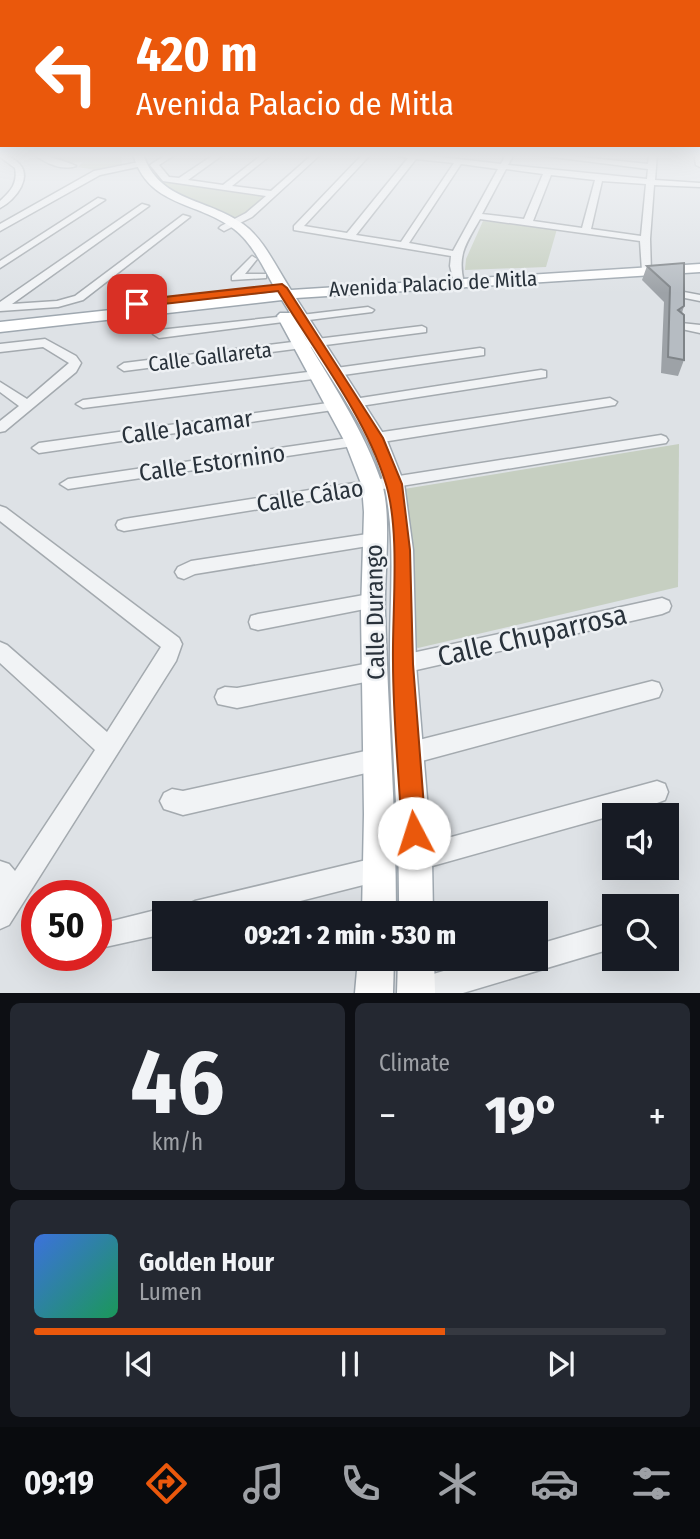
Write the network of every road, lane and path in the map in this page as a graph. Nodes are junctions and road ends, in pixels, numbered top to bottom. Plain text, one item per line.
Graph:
1 (49, 200) edge
2 (101, 200) dead end
3 (171, 200) edge
4 (264, 200) edge
5 (323, 200) edge
6 (378, 200) edge
7 (433, 200) edge
8 (487, 200) edge
9 (536, 200) edge
10 (594, 200) edge
11 (650, 200) edge
12 (145, 206) dead end
13 (479, 216) junction
14 (186, 217) dead end
15 (527, 223) junction
16 (230, 226) junction
17 (0, 228) edge
18 (586, 231) junction
19 (349, 237) junction
20 (645, 239) junction
21 (403, 246) junction
22 (456, 254) junction
23 (700, 261) edge
24 (0, 265) edge
25 (647, 268) junction
26 (700, 268) edge
27 (458, 279) junction
28 (271, 284) junction
29 (684, 296) edge
30 (700, 298) edge
31 (0, 307) edge
32 (368, 310) dead end
33 (0, 319) edge
34 (294, 319) junction
35 (681, 326) edge
36 (0, 327) edge
37 (700, 329) edge
38 (422, 330) dead end
39 (159, 334) dead end
40 (308, 345) junction
41 (0, 348) edge
42 (480, 352) dead end
43 (124, 367) dead end
44 (326, 373) junction
45 (541, 374) dead end
46 (0, 386) edge
47 (610, 402) dead end
48 (83, 404) dead end
49 (27, 405) junction
50 (345, 405) junction
51 (0, 428) edge
52 (365, 440) junction
53 (661, 440) dead end
54 (39, 448) dead end
55 (68, 484) dead end
56 (394, 484) junction
57 (372, 486) junction
58 (0, 512) edge
59 (124, 525) dead end
60 (374, 539) junction
61 (184, 572) dead end
62 (375, 600) junction
63 (662, 606) dead end
64 (258, 622) dead end
65 (0, 651) edge
66 (402, 664) junction
67 (375, 671) junction
68 (652, 690) dead end
69 (225, 697) dead end
70 (108, 747) junction
71 (407, 754) junction
72 (379, 758) junction
73 (657, 792) dead end
74 (172, 801) dead end
75 (416, 859) junction
76 (381, 868) junction
77 (8, 882) edge
78 (248, 901) edge
79 (380, 901) edge
80 (416, 901) edge
81 (0, 916) edge
82 (152, 924) edge
83 (112, 934) edge
84 (602, 938) edge
85 (548, 954) edge
86 (375, 971) edge
87 (416, 971) edge
88 (490, 971) edge
89 (374, 993) edge
90 (416, 993) edge

1 - 17 street
2 - 24 street
3 - 16 main road, Calle Durango
4 - 16 street
5 - 19 street
6 - 19 street
7 - 21 street
8 - 13 street
9 - 15 street
10 - 18 street
11 - 20 street
12 - 31 street
13 - 15 street
13 - 22 street
14 - 31 street
15 - 18 street
16 - 28 main road, Calle Durango
16 - 28 main road, Calle Durango
18 - 20 street
19 - 21 street
20 - 25 street
21 - 22 street
22 - 27 street
23 - 25 main road, Avenida Palacio de Mitla
25 - 26 main road, Avenida Palacio de Mitla
25 - 27 main road, Avenida Palacio de Mitla
27 - 28 main road, Avenida Palacio de Mitla
28 - 33 main road, Avenida Palacio de Mitla
28 - 34 main road, Calle Durango
28 - 36 main road, Avenida Palacio de Mitla
29 - 30 street
32 - 34 street
34 - 39 street
34 - 40 main road, Calle Durango
35 - 37 street
38 - 40 street, Calle Gallareta
40 - 43 street, Calle Gallareta
40 - 44 main road, Calle Durango
41 - 49 street
42 - 44 street
44 - 48 street
44 - 50 main road, Calle Durango
45 - 50 street, Calle Jacamar
46 - 49 street
47 - 52 street, Calle Estornino
49 - 51 street
50 - 52 main road, Calle Durango
50 - 54 street, Calle Jacamar
52 - 55 street, Calle Estornino
52 - 56 main road, Calle Durango
52 - 57 main road, Calle Durango
53 - 56 street, Calle Cálao
56 - 57 street, Calle Cálao
56 - 66 main road, Calle Durango
57 - 59 street, Calle Cálao
57 - 60 main road, Calle Durango
58 - 70 street
60 - 61 street
60 - 62 main road, Calle Durango
62 - 64 street
62 - 67 main road, Calle Durango
63 - 66 street, Calle Chuparrosa
65 - 70 street
66 - 71 main road, Calle Durango
67 - 69 street
67 - 72 main road, Calle Durango
68 - 71 street
70 - 77 street
71 - 75 main road, Calle Durango
72 - 74 street
72 - 76 main road, Calle Durango
73 - 75 street
75 - 76 street
75 - 80 main road, Calle Durango
76 - 78 street
76 - 79 main road, Calle Durango
77 - 81 street
82 - 83 street
84 - 85 street
86 - 89 main road
87 - 90 main road
88 - 90 street

